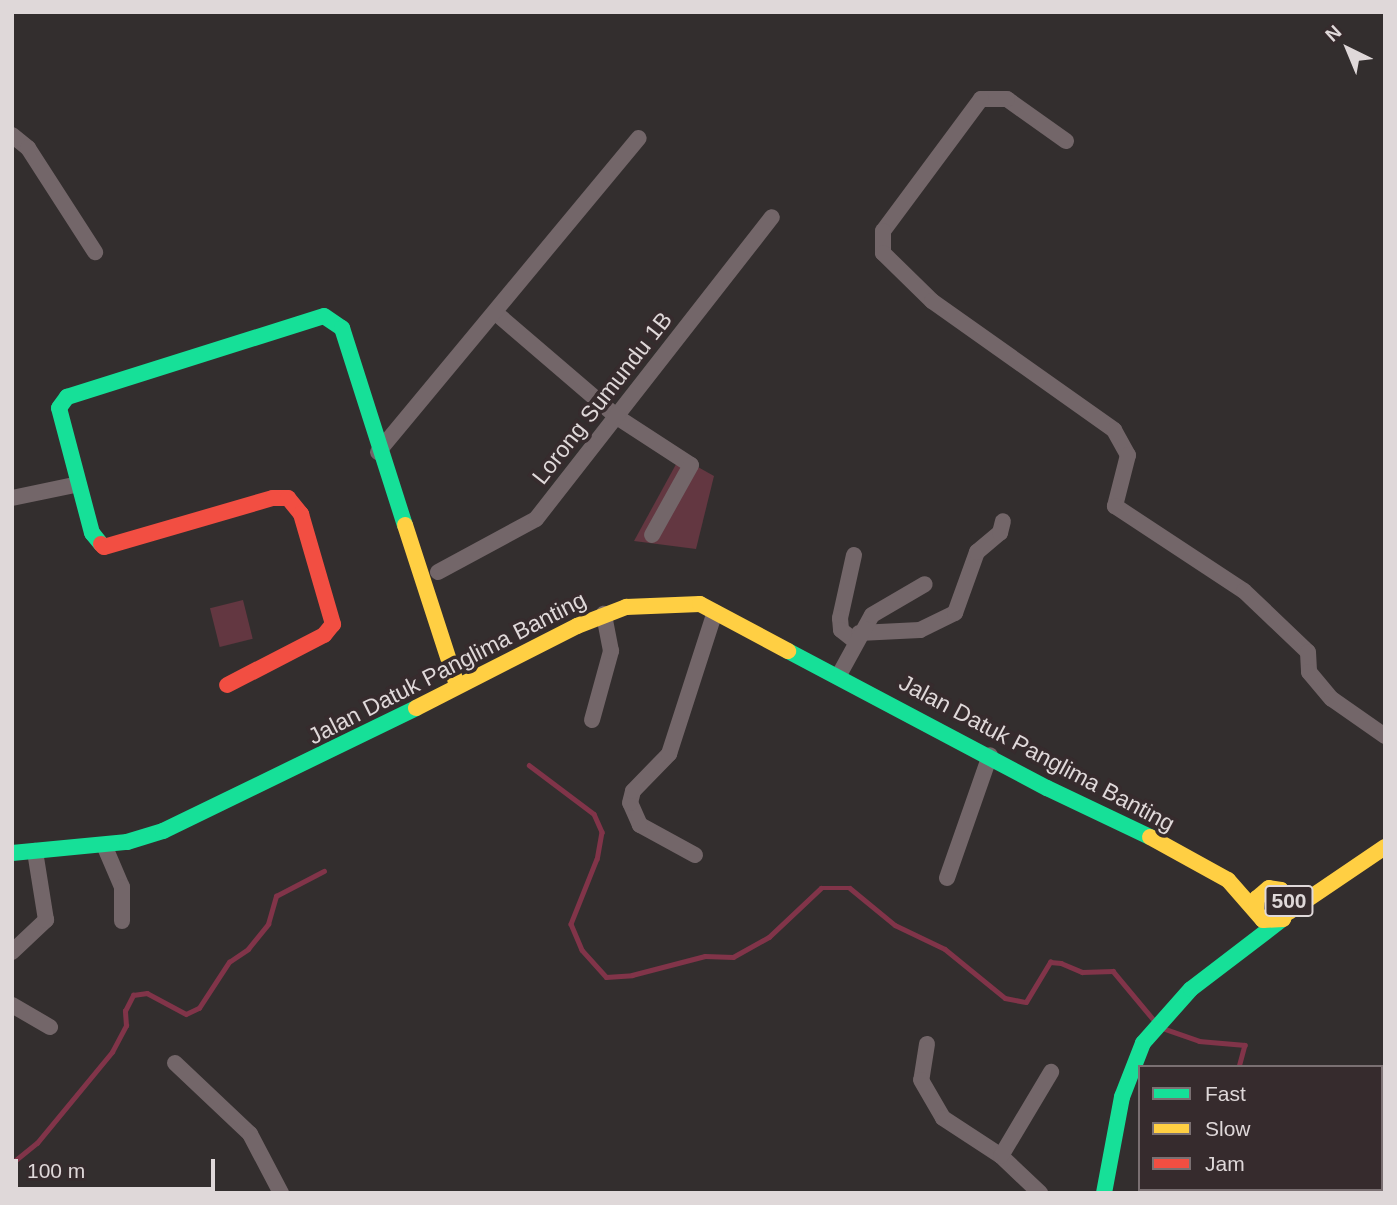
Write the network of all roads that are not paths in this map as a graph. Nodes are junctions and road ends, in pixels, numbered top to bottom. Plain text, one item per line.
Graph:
1 (12, 135) edge
2 (639, 138) dead end
3 (1066, 141) dead end
4 (772, 217) dead end
5 (96, 252) dead end
6 (497, 314) junction
7 (617, 417) junction
8 (378, 452) junction
9 (79, 484) junction
10 (12, 498) edge
11 (1003, 521) dead end
12 (652, 535) dead end
13 (854, 555) dead end
14 (438, 572) dead end
15 (925, 584) dead end
16 (715, 612) junction
17 (604, 614) junction
18 (857, 637) junction
19 (839, 675) junction
20 (227, 685) dead end
21 (457, 685) junction
22 (592, 720) dead end
23 (1385, 736) edge
24 (990, 755) junction
25 (104, 845) junction
26 (1385, 847) edge
27 (35, 850) junction
28 (12, 853) edge
29 (695, 855) dead end
30 (1341, 877) junction
31 (947, 878) dead end
32 (1228, 880) junction
33 (1275, 889) junction
34 (1258, 913) junction
35 (1284, 916) junction
36 (122, 921) dead end
37 (12, 952) edge
38 (1222, 962) junction
39 (12, 1006) edge
40 (50, 1027) dead end
41 (926, 1044) dead end
42 (174, 1063) dead end
43 (1051, 1072) dead end
44 (1001, 1156) junction
45 (281, 1193) edge
46 (1040, 1193) edge
47 (1104, 1193) edge

1 - 5 street
2 - 6 street
3 - 23 street
4 - 7 street, Lorong Sumundu 1B
6 - 7 street
6 - 8 street
7 - 12 street
7 - 14 street, Lorong Sumundu 1B
8 - 9 main road
8 - 21 main road
9 - 10 street
9 - 20 main road
11 - 18 street
13 - 18 street
15 - 18 street
16 - 17 main road, Jalan Datuk Panglima Banting
16 - 19 main road, Jalan Datuk Panglima Banting
16 - 29 street
17 - 21 main road, Jalan Datuk Panglima Banting
17 - 22 street
18 - 19 street
19 - 24 main road, Jalan Datuk Panglima Banting
21 - 25 main road, Jalan Datuk Panglima Banting
24 - 31 street
24 - 32 main road, Jalan Datuk Panglima Banting
25 - 27 main road, Jalan Datuk Panglima Banting
25 - 36 street
26 - 30 main road, 500
27 - 28 main road, Jalan Datuk Panglima Banting
27 - 37 street
30 - 33 main road, 500
30 - 35 main road, 500
32 - 33 main road, Jalan Datuk Panglima Banting
32 - 34 main road, Jalan Datuk Panglima Banting
33 - 34 main road, 500
33 - 35 main road, 500
34 - 35 main road, 500
34 - 38 main road, 500
35 - 38 main road, 500
38 - 47 main road, 500
39 - 40 street
41 - 44 street
42 - 45 street
43 - 44 street
44 - 46 street

